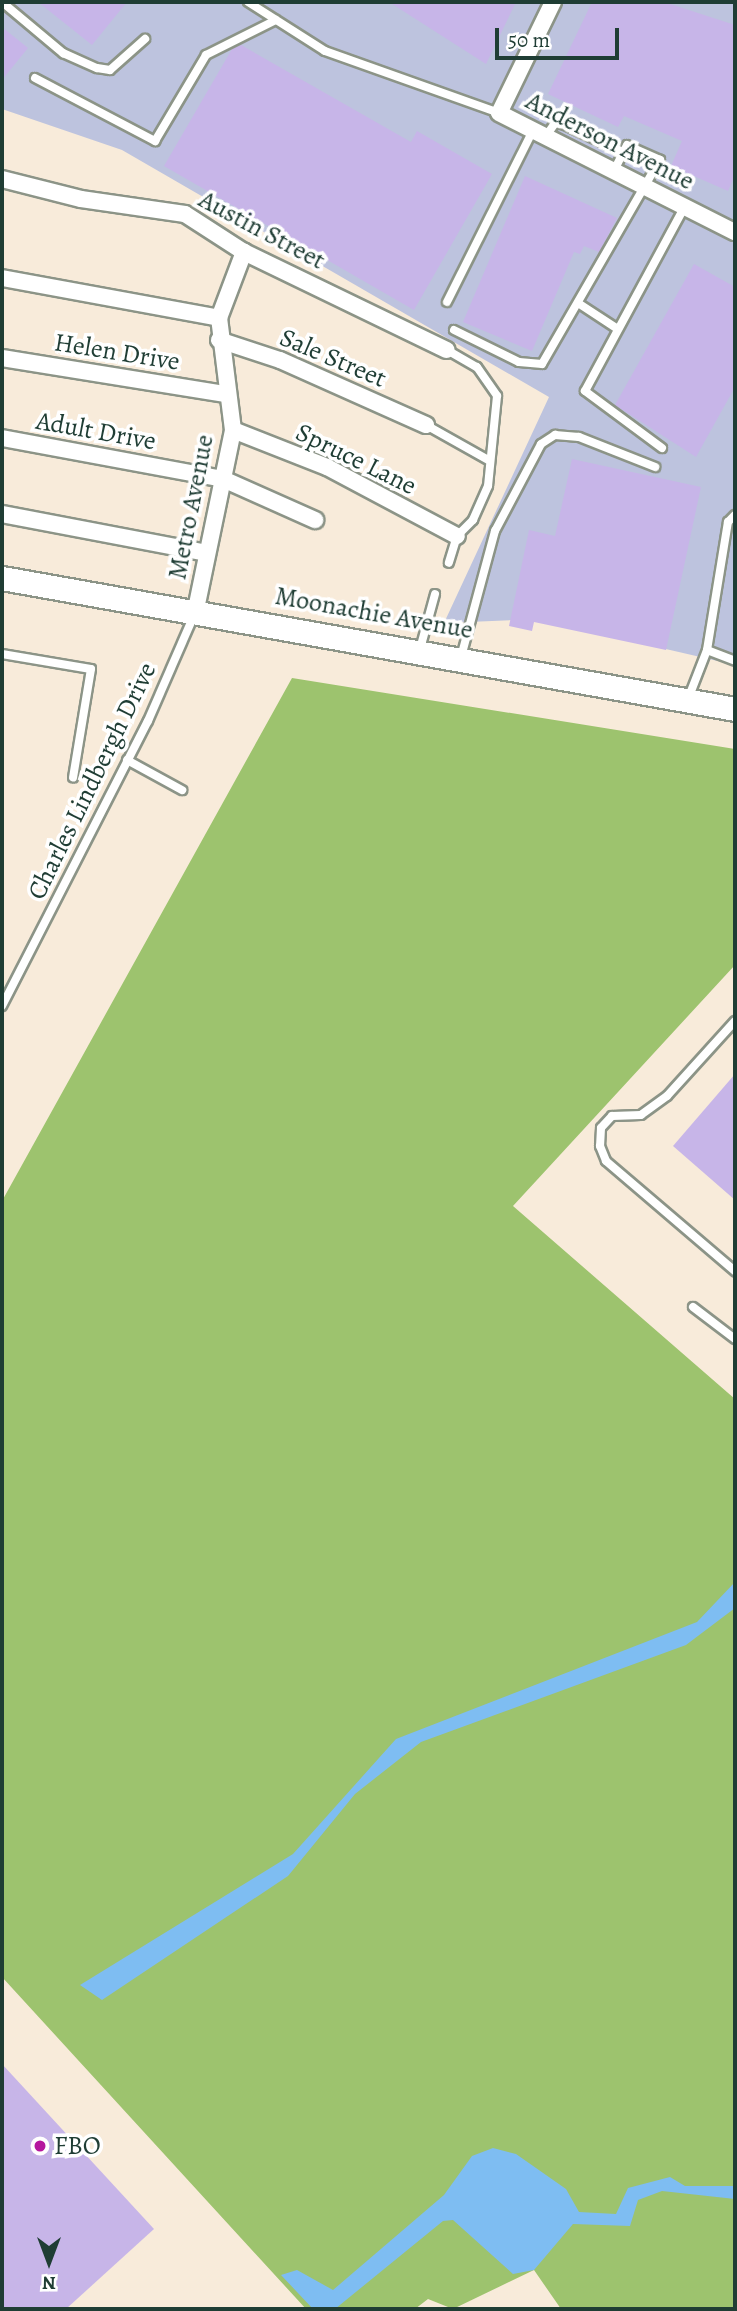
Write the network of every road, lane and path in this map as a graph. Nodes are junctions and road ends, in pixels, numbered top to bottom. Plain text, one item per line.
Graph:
1 (2, 2) edge
2 (248, 2) edge
3 (553, 2) edge
4 (276, 20) junction
5 (145, 38) dead end
6 (35, 78) dead end
7 (499, 113) junction
8 (540, 133) junction
9 (623, 152) junction
10 (614, 171) junction
11 (2, 179) edge
12 (646, 187) junction
13 (685, 206) junction
14 (735, 232) edge
15 (244, 252) junction
16 (2, 278) edge
17 (447, 302) dead end
18 (578, 303) junction
19 (219, 318) junction
20 (616, 328) junction
21 (454, 330) dead end
22 (219, 340) junction
23 (447, 350) joint
24 (2, 358) edge
25 (224, 394) junction
26 (426, 425) joint
27 (233, 430) junction
28 (2, 438) edge
29 (662, 447) dead end
30 (488, 460) junction
31 (656, 467) dead end
32 (223, 479) junction
33 (2, 514) edge
34 (735, 515) edge
35 (315, 520) dead end
36 (457, 536) junction
37 (206, 553) junction
38 (449, 563) dead end
39 (2, 578) edge
40 (435, 594) dead end
41 (197, 610) junction
42 (420, 650) junction
43 (708, 650) junction
44 (2, 654) edge
45 (461, 657) junction
46 (735, 661) edge
47 (688, 698) junction
48 (735, 709) edge
49 (127, 760) junction
50 (73, 778) dead end
51 (182, 790) dead end
52 (2, 1006) edge
53 (735, 1021) edge
54 (735, 1271) edge
55 (693, 1307) dead end
56 (735, 1339) edge

1 - 5 lane
2 - 4 lane
3 - 7 street, Anderson Avenue
4 - 6 lane
4 - 7 lane
7 - 8 street, Anderson Avenue
8 - 9 lane
8 - 10 street, Anderson Avenue
8 - 17 lane
9 - 10 lane
9 - 12 lane
10 - 12 street, Anderson Avenue
11 - 15 street, Austin Street
12 - 13 street, Anderson Avenue
12 - 18 lane
13 - 14 street, Anderson Avenue
13 - 20 lane
15 - 19 street, Metro Avenue
15 - 23 street, Austin Street
16 - 19 street, Helen Drive
18 - 20 lane
18 - 21 lane
19 - 22 street, Metro Avenue
20 - 29 lane
22 - 25 street, Metro Avenue
22 - 26 street, Sale Street
23 - 30 lane
24 - 25 street, Helen Drive
25 - 27 street, Metro Avenue
26 - 30 lane
27 - 32 street, Metro Avenue
27 - 36 street, Spruce Lane
28 - 32 street, Adult Drive
30 - 36 lane
31 - 45 lane
32 - 35 street, Adult Drive
32 - 37 street, Metro Avenue
33 - 37 street
34 - 43 lane
36 - 38 lane
37 - 41 street, Metro Avenue
39 - 41 main road, Moonachie Avenue
40 - 42 lane
41 - 42 main road, Moonachie Avenue
41 - 49 lane, Charles Lindbergh Drive
42 - 45 main road, Moonachie Avenue
43 - 46 lane
43 - 47 lane
44 - 50 lane
45 - 47 main road, Moonachie Avenue
47 - 48 main road, Moonachie Avenue
49 - 51 lane
49 - 52 lane, Charles Lindbergh Drive
53 - 54 lane
55 - 56 lane

